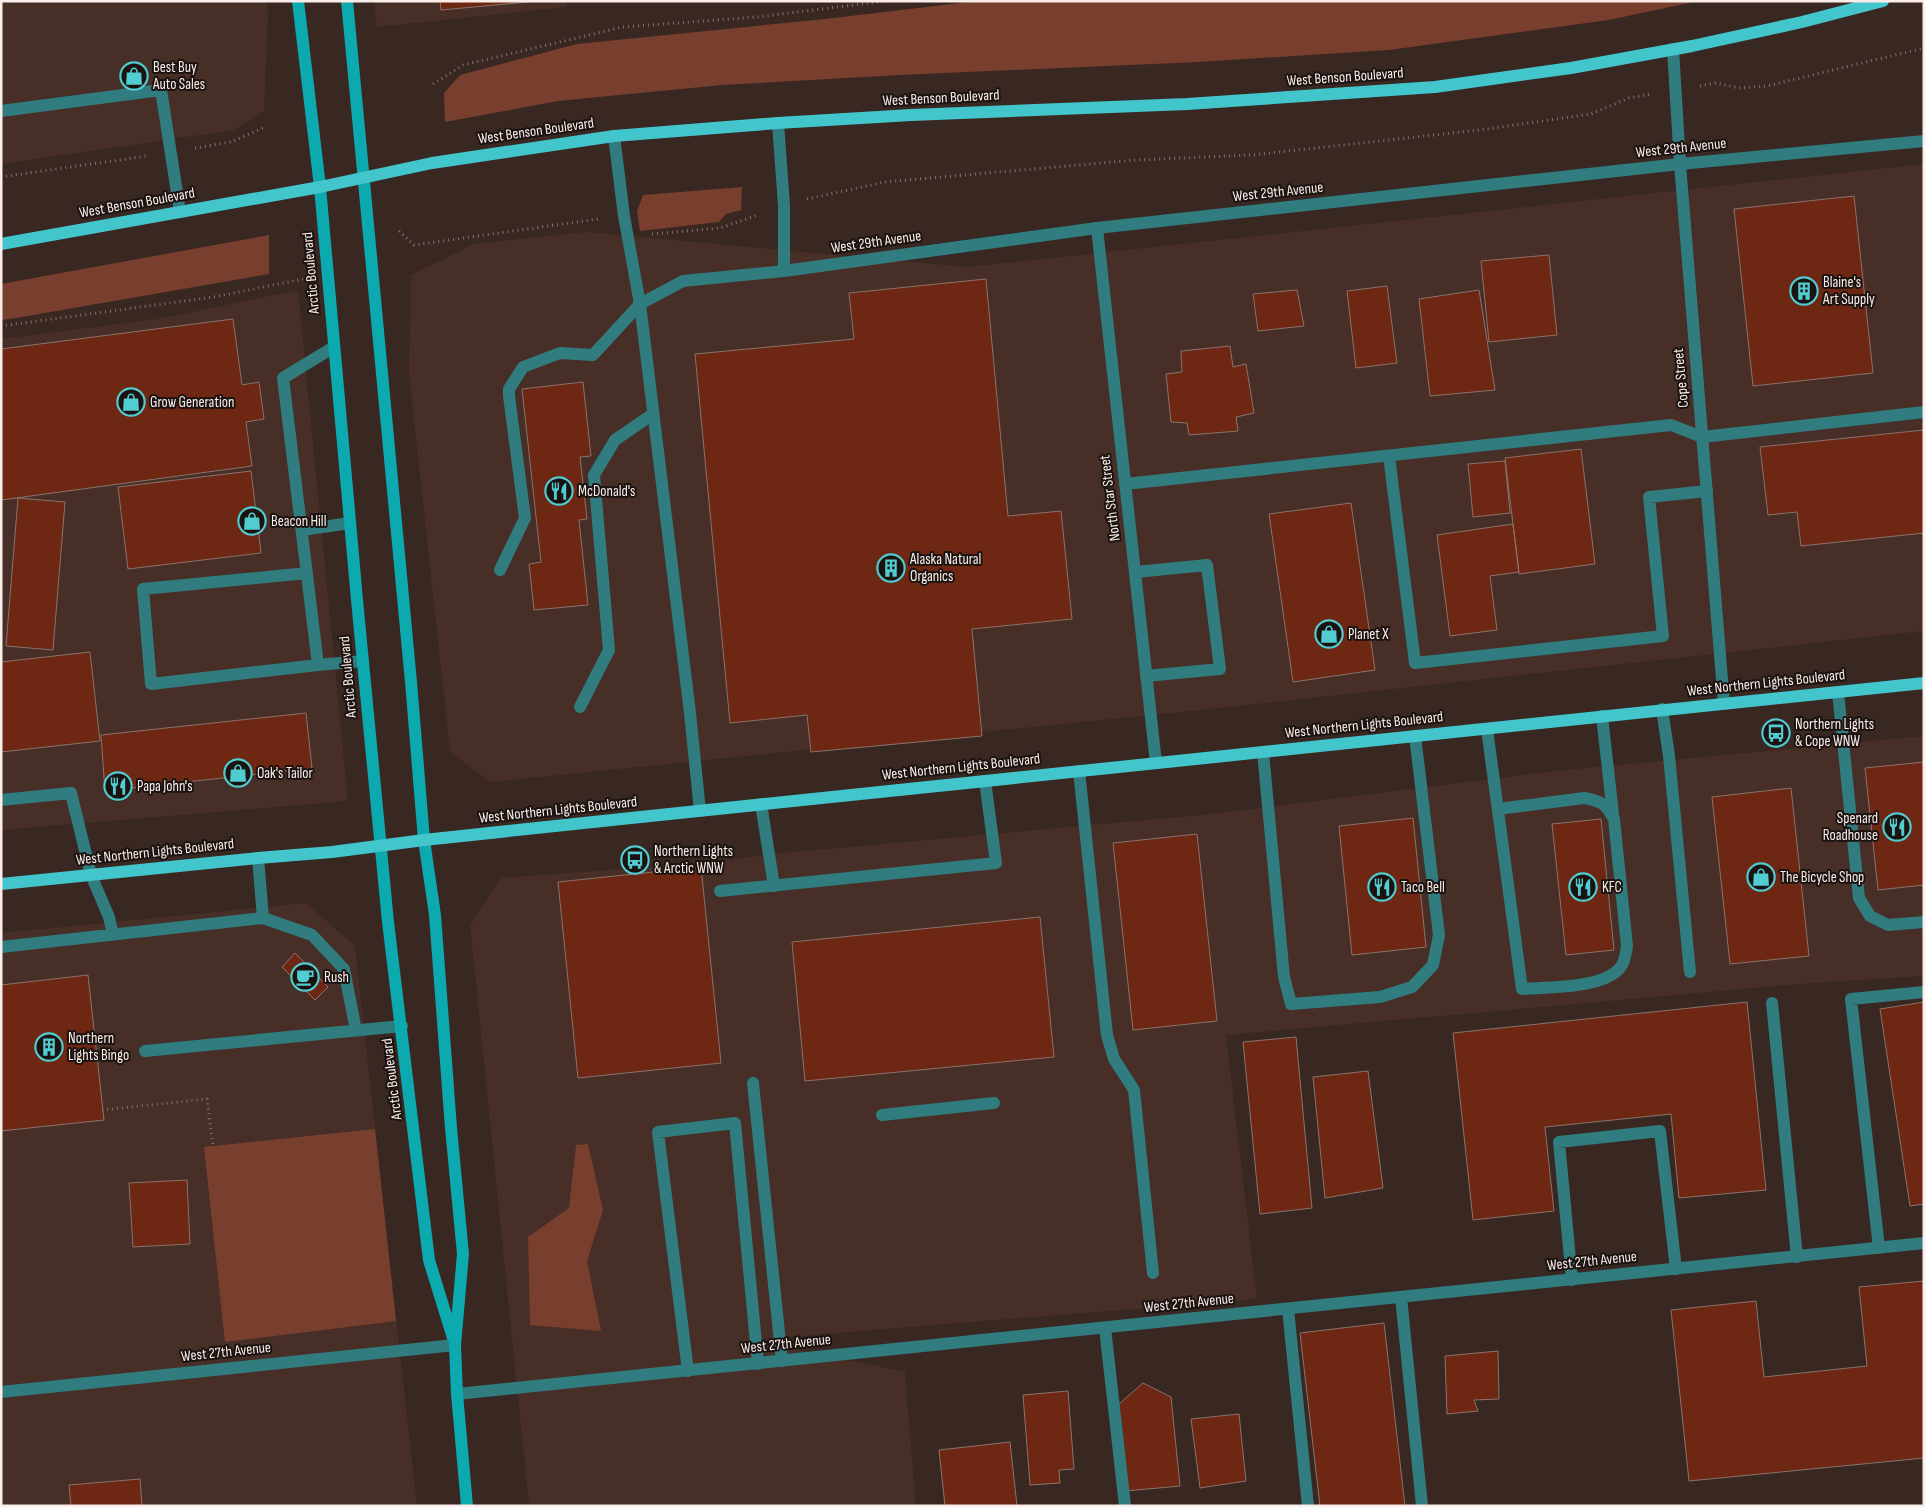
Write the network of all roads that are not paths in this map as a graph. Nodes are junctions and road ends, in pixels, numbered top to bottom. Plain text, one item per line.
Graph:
1 (298, 1) edge
2 (347, 1) edge
3 (1883, 1) edge
4 (1673, 49) junction
5 (1, 110) edge
6 (778, 123) junction
7 (614, 136) junction
8 (1924, 141) edge
9 (1680, 164) junction
10 (362, 178) junction
11 (320, 187) junction
12 (180, 212) junction
13 (1096, 228) junction
14 (1, 244) edge
15 (784, 271) junction
16 (640, 304) junction
17 (334, 347) junction
18 (1924, 412) edge
19 (653, 414) junction
20 (1702, 437) junction
21 (1389, 456) junction
22 (1125, 484) junction
23 (1706, 491) junction
24 (350, 523) junction
25 (302, 530) junction
26 (500, 570) dead end
27 (1136, 572) junction
28 (307, 573) junction
29 (363, 661) junction
30 (318, 665) junction
31 (1146, 676) junction
32 (1924, 683) edge
33 (1838, 692) junction
34 (1724, 704) junction
35 (580, 707) dead end
36 (1662, 710) junction
37 (1602, 716) junction
38 (1487, 728) junction
39 (1415, 736) junction
40 (1263, 752) junction
41 (1156, 763) junction
42 (1079, 771) junction
43 (985, 781) junction
44 (1, 800) edge
45 (762, 804) junction
46 (1498, 809) junction
47 (700, 811) junction
48 (1614, 819) junction
49 (424, 840) junction
50 (381, 845) junction
51 (258, 858) junction
52 (91, 875) junction
53 (1, 884) edge
54 (774, 886) junction
55 (720, 891) dead end
56 (263, 918) junction
57 (1924, 922) edge
58 (113, 934) junction
59 (1, 947) edge
60 (1690, 972) dead end
61 (1924, 992) edge
62 (1772, 1003) dead end
63 (402, 1026) junction
64 (356, 1031) junction
65 (145, 1051) dead end
66 (753, 1083) dead end
67 (994, 1103) dead end
68 (882, 1115) dead end
69 (1924, 1243) edge
70 (1879, 1248) junction
71 (1798, 1257) junction
72 (1676, 1269) junction
73 (1153, 1273) dead end
74 (1572, 1280) junction
75 (1401, 1297) junction
76 (1288, 1309) junction
77 (1105, 1328) junction
78 (455, 1345) junction
79 (782, 1361) junction
80 (758, 1364) junction
81 (688, 1371) junction
82 (1, 1392) edge
83 (457, 1394) junction
84 (467, 1506) edge
85 (1125, 1506) edge
86 (1308, 1506) edge
87 (1422, 1506) edge

1 - 11 main road, Arctic Boulevard
2 - 10 main road, Arctic Boulevard
3 - 4 main road, West Benson Boulevard
4 - 6 main road, West Benson Boulevard
4 - 9 street, Cope Street
5 - 12 street
6 - 7 main road, West Benson Boulevard
6 - 15 street
7 - 10 main road, West Benson Boulevard
7 - 16 street
8 - 9 street, West 29th Avenue
9 - 13 street, West 29th Avenue
9 - 20 street, Cope Street
10 - 11 main road, West Benson Boulevard
10 - 49 main road, Arctic Boulevard
11 - 12 main road, West Benson Boulevard
11 - 17 main road, Arctic Boulevard
12 - 14 main road, West Benson Boulevard
13 - 15 street, West 29th Avenue
13 - 22 street, North Star Street
15 - 16 street, West 29th Avenue
16 - 19 street
16 - 26 street, West 29th Avenue
17 - 24 main road, Arctic Boulevard
17 - 25 street
18 - 20 street
19 - 35 street
19 - 47 street
20 - 21 street
20 - 23 street, Cope Street
21 - 22 street
21 - 23 street
22 - 27 street, North Star Street
23 - 34 street, Cope Street
24 - 25 street
24 - 29 main road, Arctic Boulevard
25 - 28 street
27 - 31 street, North Star Street
27 - 31 street
28 - 30 street
28 - 30 street
29 - 30 street
29 - 50 main road, Arctic Boulevard
31 - 41 street, North Star Street
32 - 33 main road, West Northern Lights Boulevard
33 - 34 main road, West Northern Lights Boulevard
33 - 57 street
34 - 36 main road, West Northern Lights Boulevard
36 - 37 main road, West Northern Lights Boulevard
36 - 60 street
37 - 38 main road, West Northern Lights Boulevard
37 - 48 street
38 - 39 main road, West Northern Lights Boulevard
38 - 46 street
39 - 40 main road, West Northern Lights Boulevard
39 - 40 street
40 - 41 main road, West Northern Lights Boulevard
41 - 42 main road, West Northern Lights Boulevard
42 - 43 main road, West Northern Lights Boulevard
42 - 73 street
43 - 45 main road, West Northern Lights Boulevard
43 - 54 street
44 - 52 street
45 - 47 main road, West Northern Lights Boulevard
45 - 54 street
46 - 48 street
46 - 48 street
47 - 49 main road, West Northern Lights Boulevard
49 - 50 main road, West Northern Lights Boulevard
49 - 78 main road, Arctic Boulevard
50 - 51 main road, West Northern Lights Boulevard
50 - 63 main road, Arctic Boulevard
51 - 52 main road, West Northern Lights Boulevard
51 - 56 street
52 - 53 main road, West Northern Lights Boulevard
52 - 58 street
54 - 55 street
56 - 58 street
56 - 64 street
58 - 59 street
61 - 70 street
62 - 71 street
63 - 64 street
63 - 78 main road, Arctic Boulevard
64 - 65 street
66 - 79 street
67 - 68 street
69 - 70 street, West 27th Avenue
70 - 71 street, West 27th Avenue
71 - 72 street, West 27th Avenue
72 - 74 street, West 27th Avenue
72 - 74 street
74 - 75 street, West 27th Avenue
75 - 76 street, West 27th Avenue
75 - 87 street
76 - 77 street, West 27th Avenue
76 - 86 street
77 - 79 street, West 27th Avenue
77 - 85 street
78 - 82 street, West 27th Avenue
78 - 83 main road, Arctic Boulevard
79 - 80 street, West 27th Avenue
80 - 81 street, West 27th Avenue
80 - 81 street
81 - 83 street, West 27th Avenue
83 - 84 main road, Arctic Boulevard

